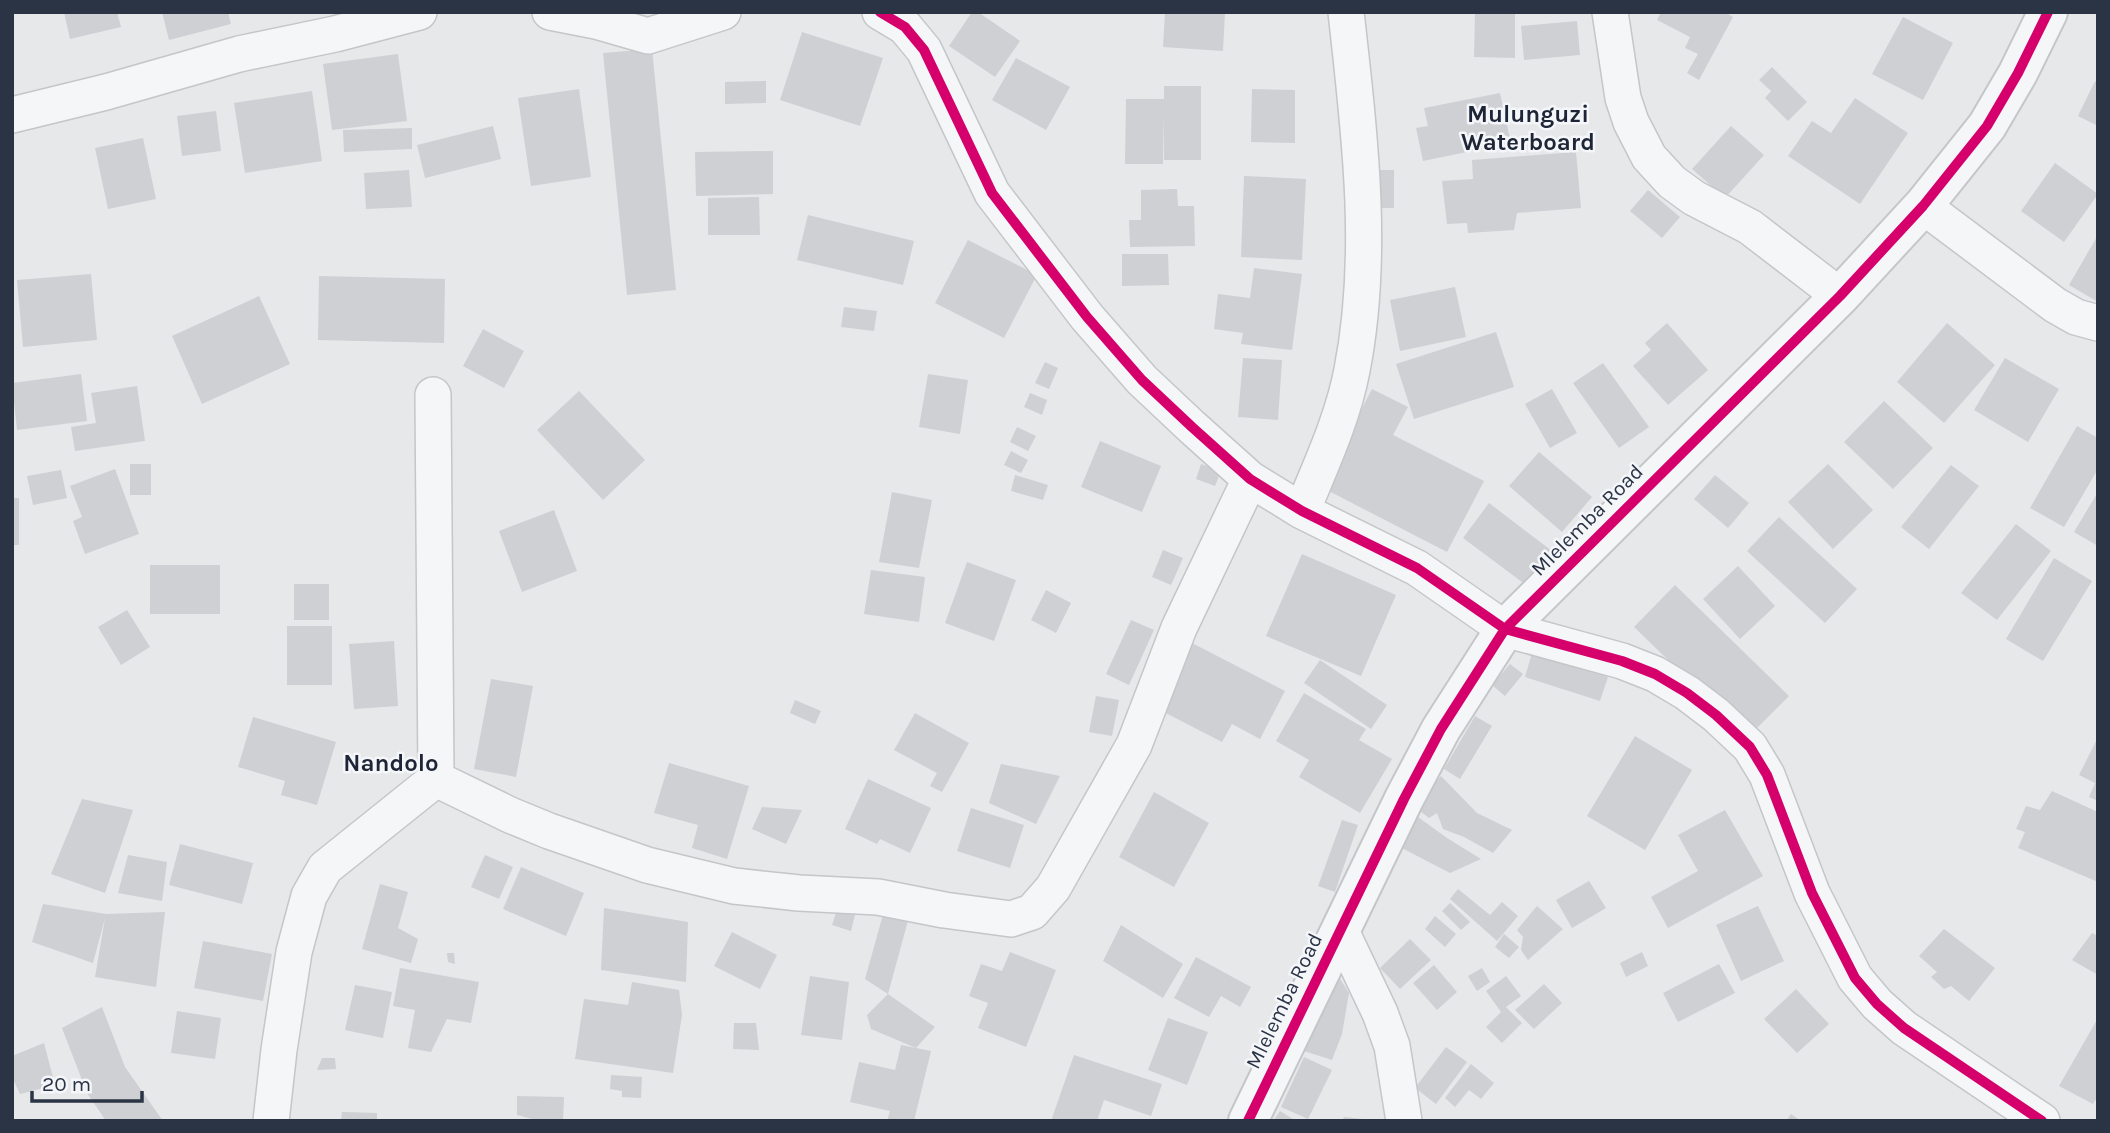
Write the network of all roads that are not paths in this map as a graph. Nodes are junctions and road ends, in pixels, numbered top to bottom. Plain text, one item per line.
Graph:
1 (419, 12) edge
2 (550, 12) edge
3 (723, 12) edge
4 (880, 12) edge
5 (1346, 12) edge
6 (1610, 12) edge
7 (2048, 12) edge
8 (12, 115) edge
9 (1923, 206) junction
10 (1840, 296) junction
11 (2098, 323) edge
12 (433, 395) dead end
13 (1250, 479) junction
14 (1303, 511) junction
15 (1505, 629) junction
16 (436, 779) junction
17 (1340, 929) junction
18 (271, 1121) edge
19 (1248, 1121) edge
20 (1404, 1121) edge
21 (2042, 1121) edge

1 - 8 street
2 - 3 street
4 - 13 street
5 - 14 street
6 - 10 street
7 - 9 street, Mlelemba Road
9 - 10 street, Mlelemba Road
9 - 11 street
10 - 15 street, Mlelemba Road
12 - 16 street
13 - 14 street
13 - 16 street
14 - 15 street
15 - 17 street, Mlelemba Road
15 - 21 street
16 - 18 street
17 - 19 street, Mlelemba Road
17 - 20 street

